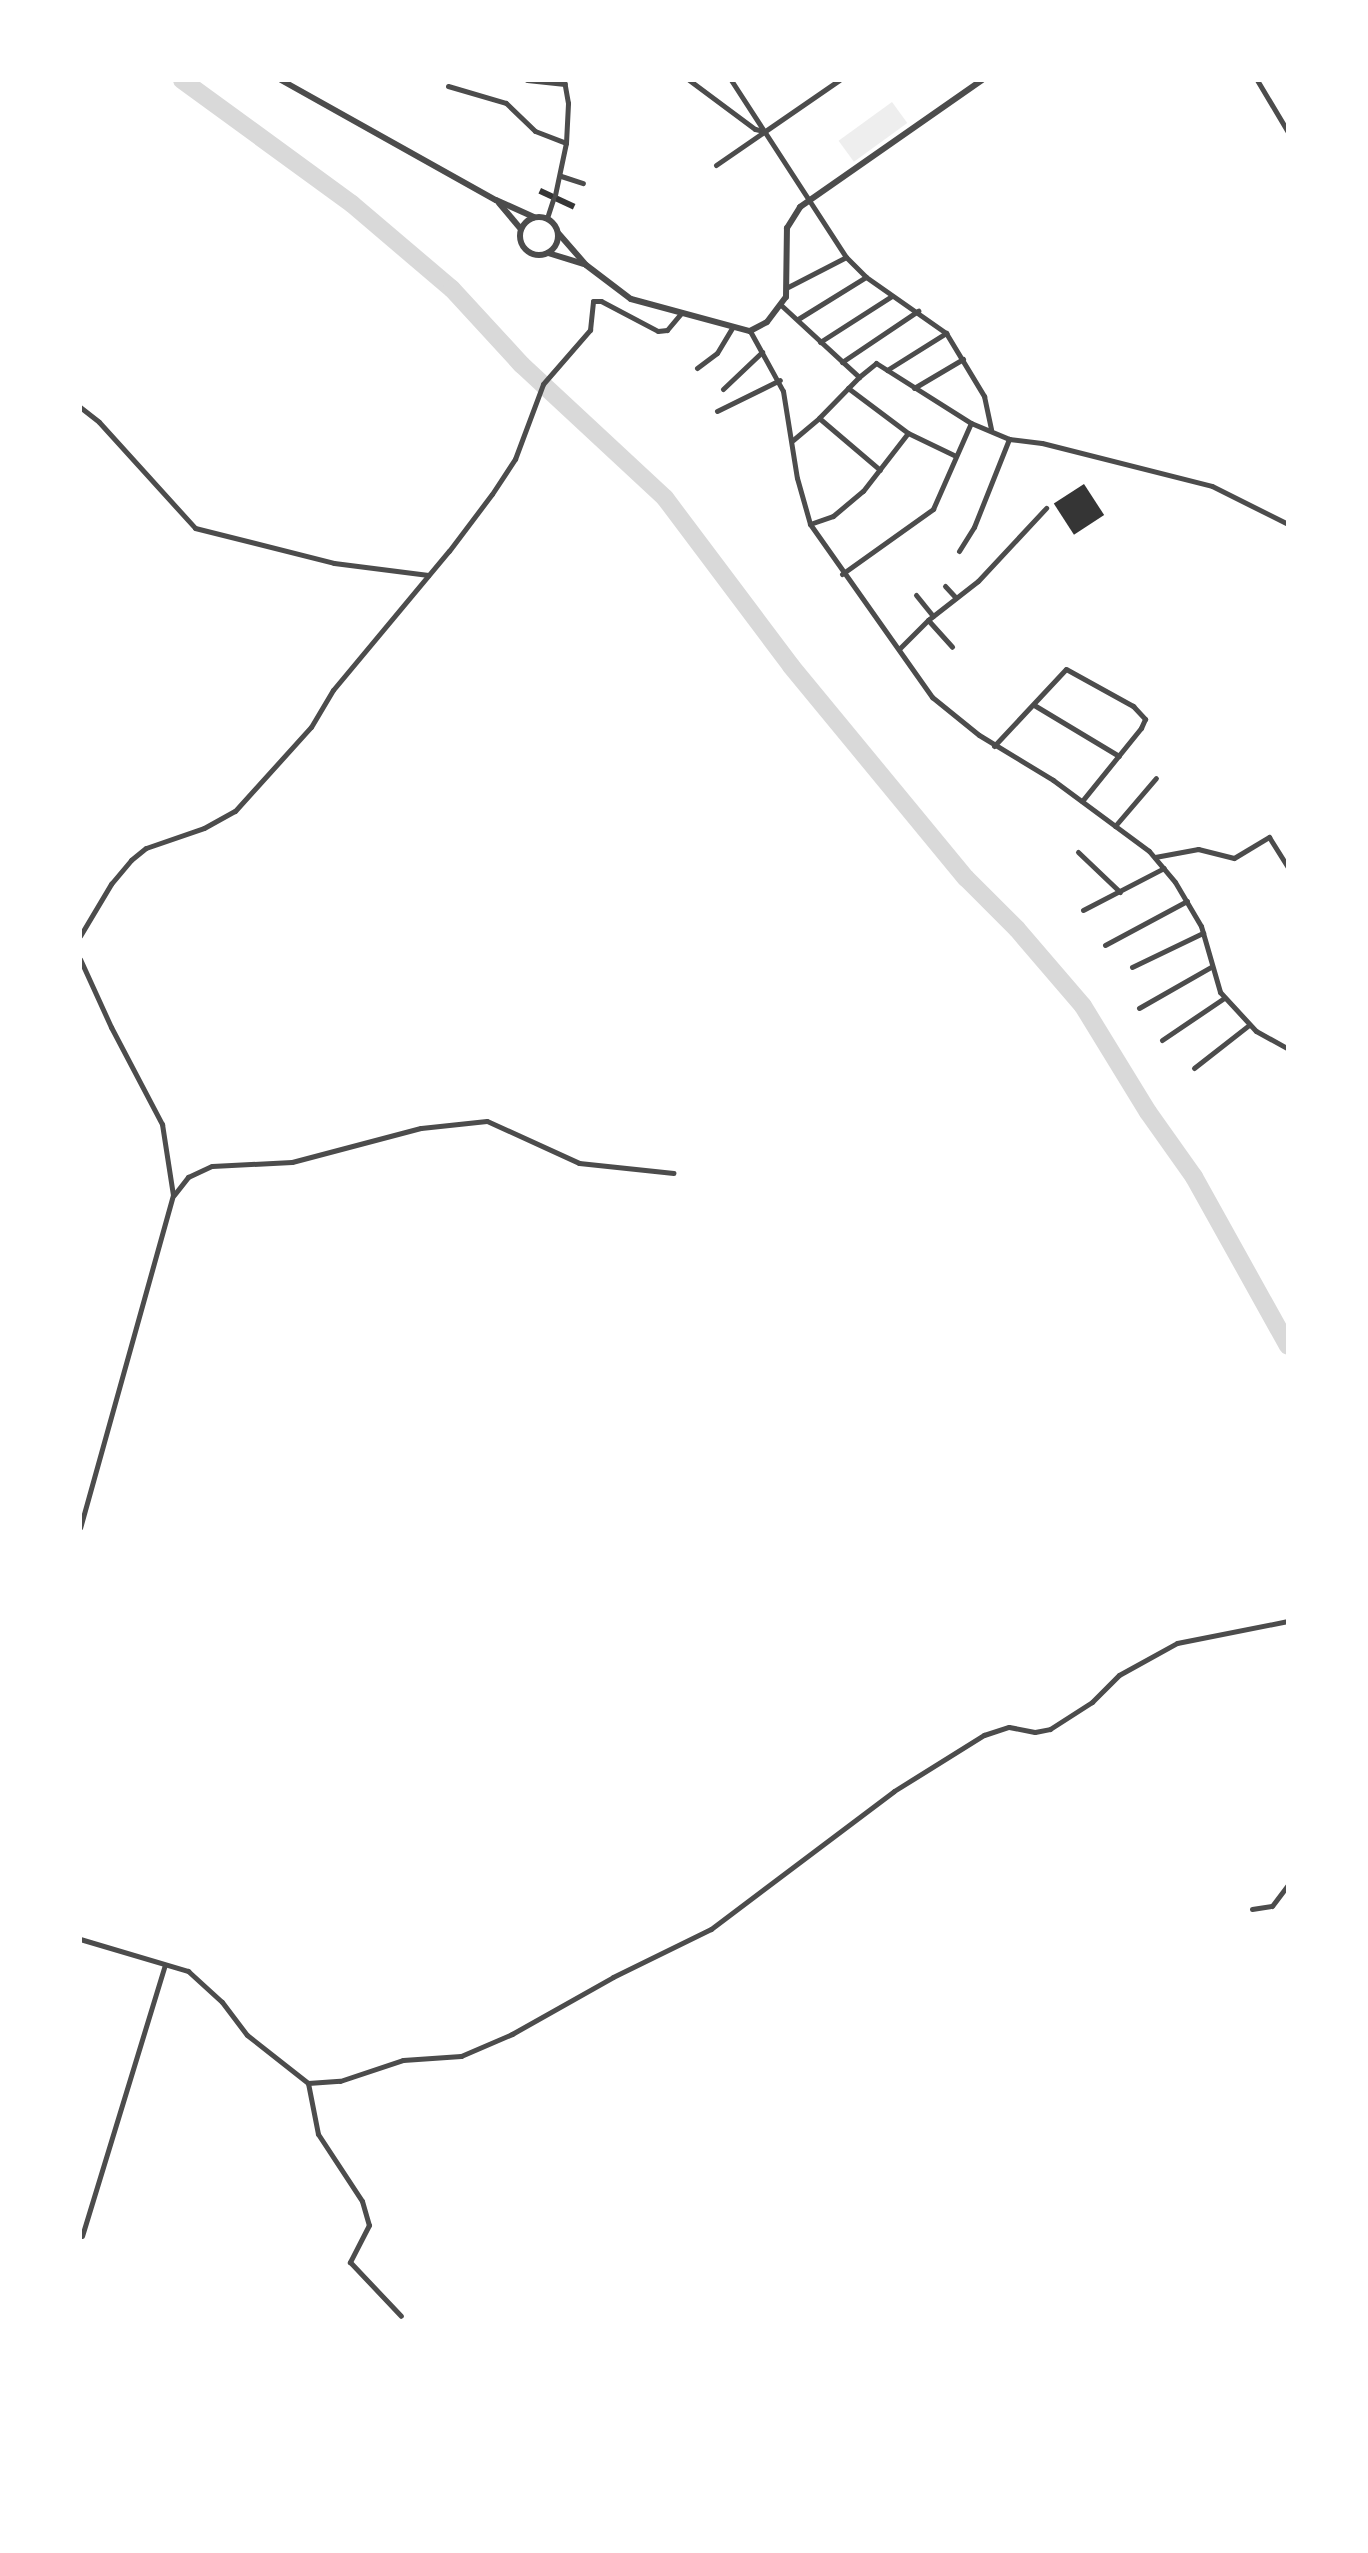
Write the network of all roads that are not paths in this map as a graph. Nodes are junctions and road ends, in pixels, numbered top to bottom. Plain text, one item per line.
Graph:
1 (281, 80) edge
2 (527, 80) edge
3 (689, 80) edge
4 (731, 80) edge
5 (839, 80) edge
6 (982, 80) edge
7 (1257, 80) edge
8 (565, 82) edge
9 (448, 86) dead end
10 (765, 131) junction
11 (1288, 132) edge
12 (566, 143) junction
13 (716, 165) dead end
14 (561, 175) junction
15 (583, 183) dead end
16 (496, 200) junction
17 (808, 201) junction
18 (534, 217) junction
19 (547, 218) junction
20 (521, 229) junction
21 (559, 234) junction
22 (548, 253) junction
23 (846, 257) junction
24 (586, 265) junction
25 (866, 277) junction
26 (788, 287) junction
27 (892, 296) junction
28 (782, 306) junction
29 (918, 311) junction
30 (682, 312) junction
31 (798, 319) junction
32 (732, 328) junction
33 (750, 331) junction
34 (946, 333) junction
35 (820, 342) junction
36 (762, 352) junction
37 (963, 359) junction
38 (842, 362) junction
39 (697, 368) dead end
40 (887, 370) junction
41 (859, 377) junction
42 (780, 380) junction
43 (848, 388) junction
44 (913, 388) junction
45 (723, 389) dead end
46 (80, 407) edge
47 (717, 411) dead end
48 (819, 418) junction
49 (971, 423) junction
50 (991, 429) junction
51 (908, 433) junction
52 (1009, 439) junction
53 (793, 440) junction
54 (956, 456) junction
55 (880, 470) junction
56 (1046, 508) dead end
57 (810, 524) junction
58 (1288, 524) edge
59 (959, 551) dead end
60 (842, 574) junction
61 (428, 575) junction
62 (945, 586) dead end
63 (916, 595) dead end
64 (956, 598) junction
65 (931, 618) junction
66 (952, 647) dead end
67 (899, 649) junction
68 (1034, 705) junction
69 (994, 746) junction
70 (1119, 756) junction
71 (1156, 778) dead end
72 (1082, 801) junction
73 (1115, 826) junction
74 (1078, 852) dead end
75 (1154, 857) junction
76 (1164, 868) junction
77 (1288, 868) edge
78 (1120, 892) junction
79 (1187, 901) junction
80 (1083, 910) dead end
81 (1203, 933) junction
82 (80, 936) edge
83 (1105, 945) dead end
84 (80, 959) edge
85 (1132, 967) dead end
86 (1211, 967) junction
87 (1224, 998) junction
88 (1139, 1008) dead end
89 (1249, 1025) junction
90 (1162, 1040) dead end
91 (1288, 1049) edge
92 (1194, 1068) dead end
93 (673, 1173) dead end
94 (173, 1195) junction
95 (80, 1527) edge
96 (1288, 1621) edge
97 (1288, 1885) edge
98 (1252, 1909) dead end
99 (80, 1939) edge
100 (165, 1965) junction
101 (308, 2083) junction
102 (82, 2236) dead end
103 (401, 2316) dead end

1 - 16 street
2 - 8 street
3 - 10 street
4 - 10 street
5 - 10 street
6 - 17 street
7 - 11 street
8 - 12 street
9 - 12 street
10 - 13 street
10 - 17 street
12 - 14 street
14 - 15 street
14 - 19 street
16 - 18 street
16 - 20 street
17 - 23 street
17 - 26 street
18 - 19 street
18 - 20 street
19 - 21 street
20 - 22 street
21 - 22 street
21 - 24 street
22 - 24 street
23 - 25 street
23 - 26 street
24 - 30 street
25 - 27 street
25 - 31 street
26 - 28 street
27 - 29 street
27 - 35 street
28 - 31 street
28 - 33 street
29 - 34 street
29 - 38 street
30 - 32 street
30 - 61 street
31 - 35 street
32 - 33 street
32 - 39 street
33 - 36 street
34 - 37 street
34 - 40 street
35 - 38 street
36 - 42 street
36 - 45 street
37 - 44 street
37 - 50 street
38 - 41 street
40 - 41 street
40 - 44 street
41 - 43 street
42 - 47 street
42 - 53 street
43 - 48 street
43 - 51 street
44 - 49 street
46 - 61 street
48 - 53 street
48 - 55 street
49 - 50 street
49 - 54 street
50 - 52 street
51 - 54 street
51 - 55 street
52 - 58 street
52 - 59 street
53 - 57 street
54 - 60 street
55 - 57 street
56 - 64 street
57 - 60 street
60 - 67 street
61 - 82 street
62 - 64 street
63 - 65 street
64 - 65 street
65 - 66 street
65 - 67 street
67 - 69 street
68 - 69 street
68 - 70 street
68 - 70 street
69 - 72 street
70 - 72 street
71 - 73 street
72 - 73 street
73 - 75 street
74 - 78 street
75 - 76 street
75 - 77 street
76 - 78 street
76 - 79 street
78 - 80 street
79 - 81 street
79 - 83 street
81 - 85 street
81 - 86 street
84 - 94 street
86 - 87 street
86 - 88 street
87 - 89 street
87 - 90 street
89 - 91 street
89 - 92 street
93 - 94 street
94 - 95 street
96 - 101 street
97 - 98 street
99 - 100 street
100 - 101 street
100 - 102 street
101 - 103 street

